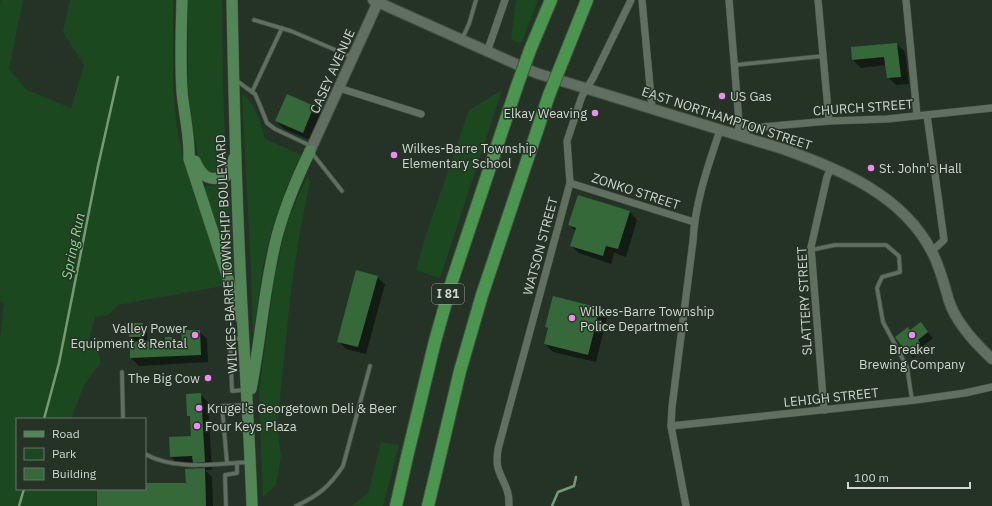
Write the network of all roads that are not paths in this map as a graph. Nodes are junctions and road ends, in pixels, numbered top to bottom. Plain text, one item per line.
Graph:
1 (182, 0) edge
2 (232, 0) edge
3 (476, 0) edge
4 (505, 0) edge
5 (551, 0) edge
6 (587, 0) edge
7 (631, 0) edge
8 (642, 0) edge
9 (729, 0) edge
10 (818, 0) edge
11 (906, 0) edge
12 (376, 1) edge
13 (254, 20) dead end
14 (282, 28) junction
15 (461, 40) junction
16 (487, 52) junction
17 (823, 56) junction
18 (353, 57) junction
19 (734, 65) junction
20 (234, 78) junction
21 (587, 87) junction
22 (340, 88) junction
23 (252, 92) junction
24 (652, 108) junction
25 (992, 108) edge
26 (421, 114) dead end
27 (926, 115) junction
28 (917, 116) junction
29 (829, 121) junction
30 (720, 130) junction
31 (738, 135) junction
32 (189, 147) junction
33 (311, 149) junction
34 (236, 152) junction
35 (831, 168) junction
36 (570, 183) junction
37 (342, 191) dead end
38 (694, 222) junction
39 (811, 250) junction
40 (932, 251) junction
41 (243, 332) junction
42 (992, 359) edge
43 (370, 366) dead end
44 (122, 372) dead end
45 (992, 387) edge
46 (249, 390) junction
47 (912, 400) junction
48 (248, 405) junction
49 (824, 410) junction
50 (123, 418) edge
51 (671, 426) junction
52 (146, 454) edge
53 (250, 462) junction
54 (227, 463) junction
55 (238, 463) junction
56 (226, 506) edge
57 (252, 506) edge
58 (296, 506) edge
59 (396, 506) edge
60 (428, 506) edge
61 (509, 506) edge
62 (686, 506) edge

1 - 32 main road
2 - 20 main road, WILKES-BARRE TOWNSHIP BOULEVARD
3 - 15 lane
4 - 16 street
5 - 59 highway, I 81, bridge
6 - 60 highway, I 81, bridge
7 - 21 street, WATSON STREET
8 - 24 street
9 - 19 street
10 - 17 street
11 - 28 street
12 - 15 main road, EAST NORTHAMPTON STREET
12 - 18 main road, CASEY AVENUE
13 - 14 lane
14 - 18 lane
14 - 23 lane
15 - 16 main road, EAST NORTHAMPTON STREET
16 - 21 main road, EAST NORTHAMPTON STREET
17 - 19 lane
17 - 29 street
18 - 22 main road, CASEY AVENUE
19 - 31 street
20 - 23 lane
20 - 34 main road, WILKES-BARRE TOWNSHIP BOULEVARD
21 - 24 main road, EAST NORTHAMPTON STREET
21 - 36 street, WATSON STREET
22 - 26 street
22 - 33 main road, CASEY AVENUE
23 - 33 lane
24 - 30 main road, EAST NORTHAMPTON STREET
25 - 27 street, CHURCH STREET
27 - 28 street, CHURCH STREET
27 - 40 street
28 - 29 street, CHURCH STREET
29 - 31 street, CHURCH STREET
30 - 31 main road, EAST NORTHAMPTON STREET
30 - 38 street
31 - 35 main road, EAST NORTHAMPTON STREET
32 - 34 main road
32 - 41 main road
33 - 37 lane
33 - 46 main road
34 - 41 main road, WILKES-BARRE TOWNSHIP BOULEVARD
35 - 39 street, SLATTERY STREET
35 - 40 main road, EAST NORTHAMPTON STREET
36 - 38 street, ZONKO STREET
36 - 61 street, WATSON STREET
38 - 51 street
39 - 47 lane
39 - 49 street, SLATTERY STREET
40 - 42 main road, EAST NORTHAMPTON STREET
41 - 46 main road, WILKES-BARRE TOWNSHIP BOULEVARD
43 - 58 lane
44 - 50 lane
45 - 47 street, LEHIGH STREET
46 - 48 main road
47 - 49 street, LEHIGH STREET
48 - 53 main road
48 - 54 lane
49 - 51 street, LEHIGH STREET
51 - 62 street
52 - 54 lane
53 - 55 lane
53 - 57 main road
54 - 55 lane
55 - 56 lane

